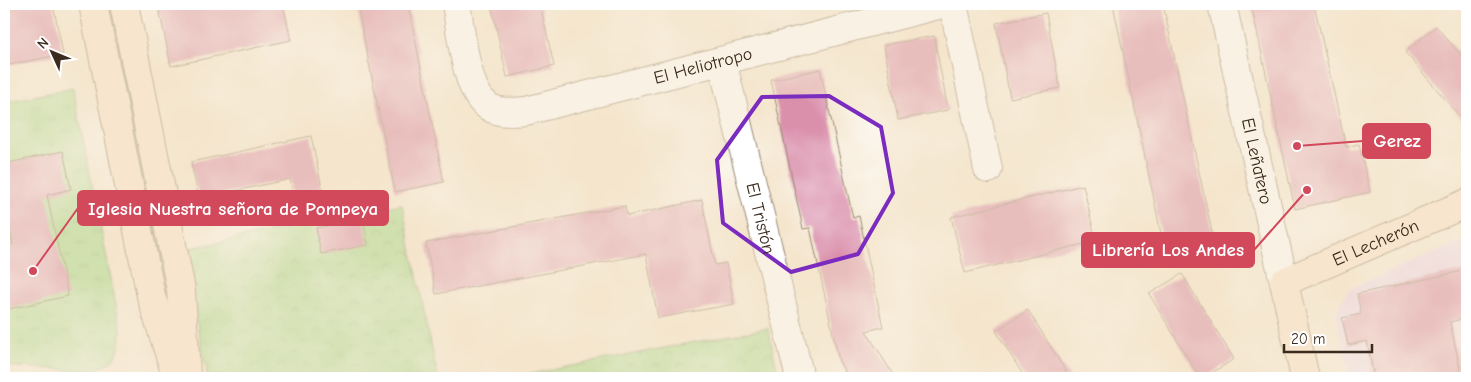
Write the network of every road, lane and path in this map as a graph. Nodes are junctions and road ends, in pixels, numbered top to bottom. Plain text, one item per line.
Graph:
1 (93, 4) edge
2 (124, 4) edge
3 (456, 4) edge
4 (942, 4) edge
5 (953, 4) edge
6 (1222, 4) edge
7 (722, 60) junction
8 (988, 170) dead end
9 (1467, 203) edge
10 (1284, 282) junction
11 (177, 378) edge
12 (186, 378) edge
13 (800, 378) edge
14 (1305, 378) edge

1 - 11 main road
2 - 12 main road
3 - 7 street, El Heliotropo
4 - 7 street, El Heliotropo
5 - 8 street
6 - 10 street, El Leñatero
7 - 13 street, El Tristón
9 - 10 main road, El Lecherón
10 - 14 main road, El Leñatero

